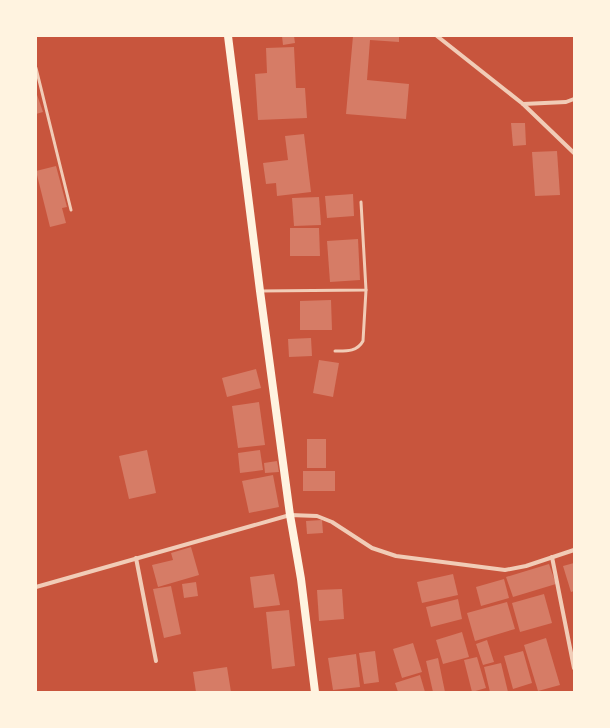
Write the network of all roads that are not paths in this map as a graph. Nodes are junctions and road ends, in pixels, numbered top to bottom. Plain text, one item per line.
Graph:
1 (228, 36) edge
2 (437, 36) edge
3 (36, 68) edge
4 (574, 99) edge
5 (524, 104) junction
6 (574, 154) edge
7 (361, 202) dead end
8 (71, 210) dead end
9 (366, 290) junction
10 (260, 291) junction
11 (335, 351) dead end
12 (290, 515) junction
13 (574, 550) edge
14 (552, 557) junction
15 (136, 558) junction
16 (36, 587) edge
17 (156, 661) dead end
18 (574, 668) edge
19 (315, 692) edge

1 - 10 main road
2 - 5 street
3 - 8 lane
4 - 5 street
5 - 6 street
7 - 9 lane
9 - 10 lane
9 - 11 lane
10 - 12 main road
12 - 14 street
12 - 15 street
12 - 19 main road
13 - 14 street
14 - 18 street
15 - 16 street
15 - 17 street

